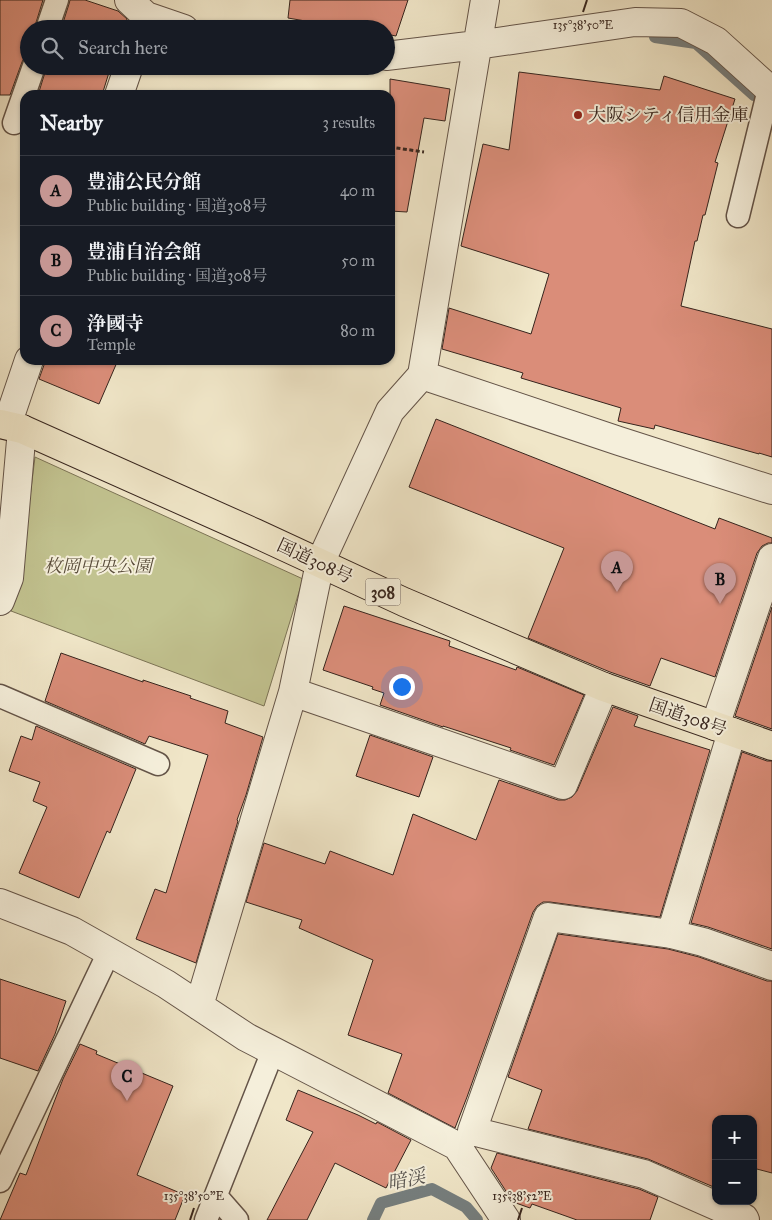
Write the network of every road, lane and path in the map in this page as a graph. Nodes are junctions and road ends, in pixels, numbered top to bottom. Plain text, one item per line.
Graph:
1 (57, 0) edge
2 (485, 0) edge
3 (139, 15) edge
4 (50, 20) edge
5 (155, 20) edge
6 (477, 45) junction
7 (395, 55) edge
8 (31, 75) edge
9 (126, 75) edge
10 (771, 89) edge
11 (26, 90) edge
12 (121, 90) edge
13 (20, 106) edge
14 (14, 123) dead end
15 (738, 216) dead end
16 (28, 365) edge
17 (422, 375) junction
18 (10, 426) edge
19 (772, 490) edge
20 (772, 558) edge
21 (320, 563) junction
22 (0, 602) edge
23 (604, 687) junction
24 (292, 692) junction
25 (0, 696) edge
26 (724, 729) junction
27 (772, 746) edge
28 (158, 764) dead end
29 (0, 903) edge
30 (672, 934) junction
31 (109, 952) junction
32 (772, 966) edge
33 (199, 1006) junction
34 (272, 1051) junction
35 (464, 1139) junction
36 (0, 1181) edge
37 (216, 1196) junction
38 (206, 1220) edge
39 (237, 1220) edge
40 (506, 1220) edge
41 (746, 1220) edge

1 - 4 lane
2 - 6 street
3 - 5 street
6 - 7 street
6 - 10 street
6 - 17 street
8 - 11 lane
9 - 12 street
10 - 15 lane
13 - 14 lane
16 - 18 street
17 - 19 street
17 - 21 street
18 - 21 highway, 国道308号 / 308
18 - 22 street
20 - 26 street
21 - 23 highway, 国道308号 / 308
21 - 24 street
23 - 24 street
23 - 26 highway, 国道308号 / 308
24 - 33 street
25 - 28 lane
26 - 27 highway, 国道308号 / 308
26 - 30 street
29 - 31 street
30 - 32 street
30 - 35 street
31 - 33 street
31 - 36 lane
33 - 34 street
34 - 35 street
34 - 37 lane
35 - 40 street
35 - 41 street
37 - 38 lane
37 - 39 lane

